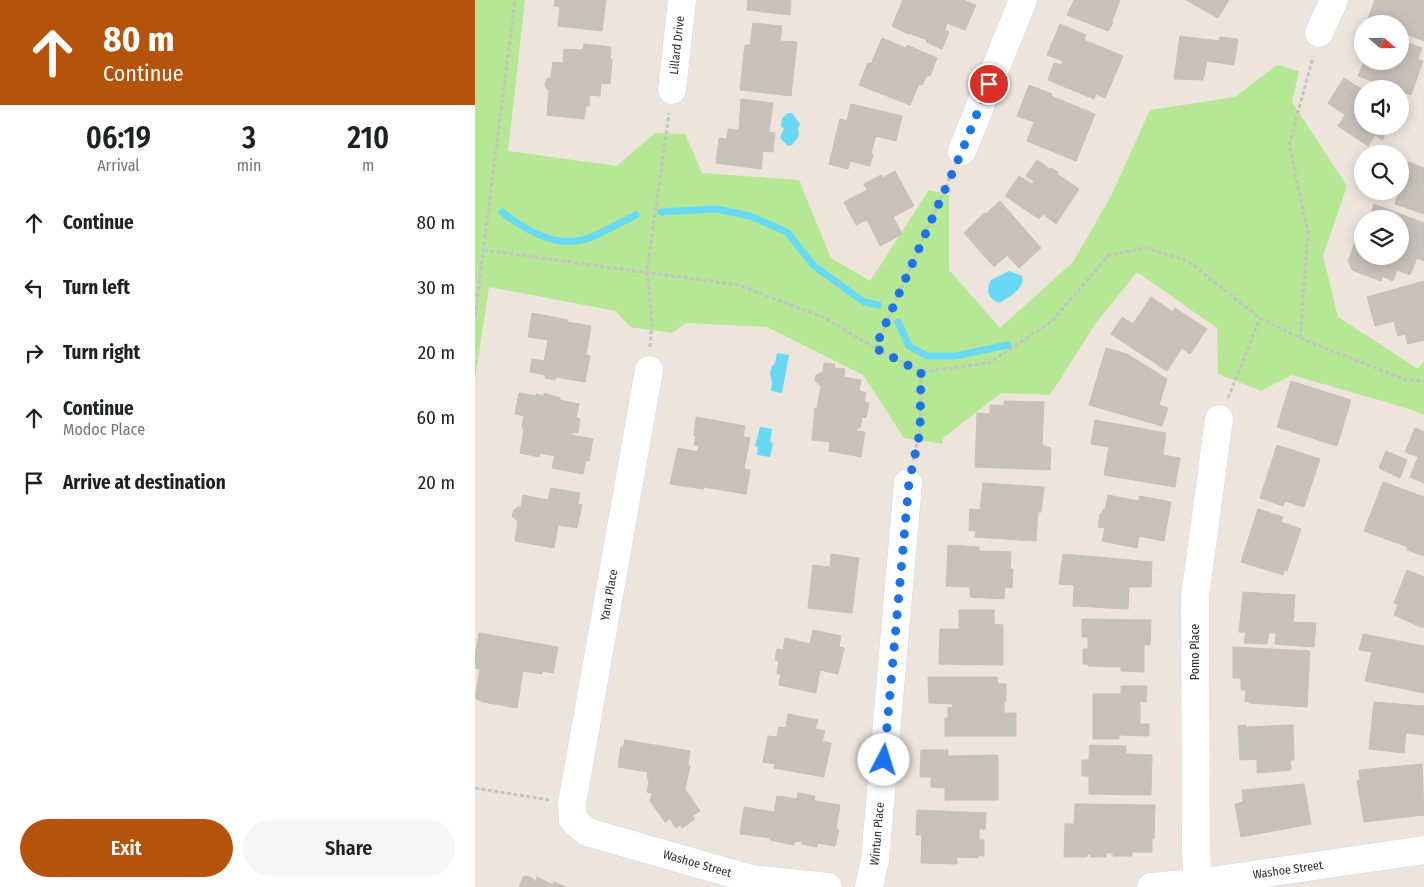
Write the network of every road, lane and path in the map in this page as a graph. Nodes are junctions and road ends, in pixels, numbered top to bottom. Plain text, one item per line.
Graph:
1 (515, 0) edge
2 (682, 0) edge
3 (1023, 0) edge
4 (1334, 0) edge
5 (1319, 33) joint
6 (672, 90) joint
7 (962, 151) joint
8 (484, 250) junction
9 (647, 271) junction
10 (475, 316) edge
11 (1260, 318) junction
12 (1300, 338) junction
13 (875, 348) junction
14 (649, 370) joint
15 (921, 372) junction
16 (1424, 381) edge
17 (1219, 418) joint
18 (909, 482) joint
19 (475, 788) edge
20 (572, 812) junction
21 (1424, 850) edge
22 (1197, 885) edge
23 (828, 887) edge
24 (869, 887) edge
25 (1151, 887) edge

1 - 8 path
2 - 6 street, Lillard Drive
3 - 7 street
4 - 5 street
5 - 12 path
6 - 9 path
7 - 13 path
8 - 9 path
8 - 10 path
9 - 13 path
9 - 14 path
11 - 12 path
11 - 15 path
11 - 17 path
12 - 16 path
13 - 15 path
14 - 20 street, Yana Place
15 - 18 path
17 - 22 street, Pomo Place
18 - 24 street, Wintun Place
19 - 20 path
20 - 23 street, Washoe Street
21 - 22 street, Washoe Street
22 - 25 street, Washoe Street

